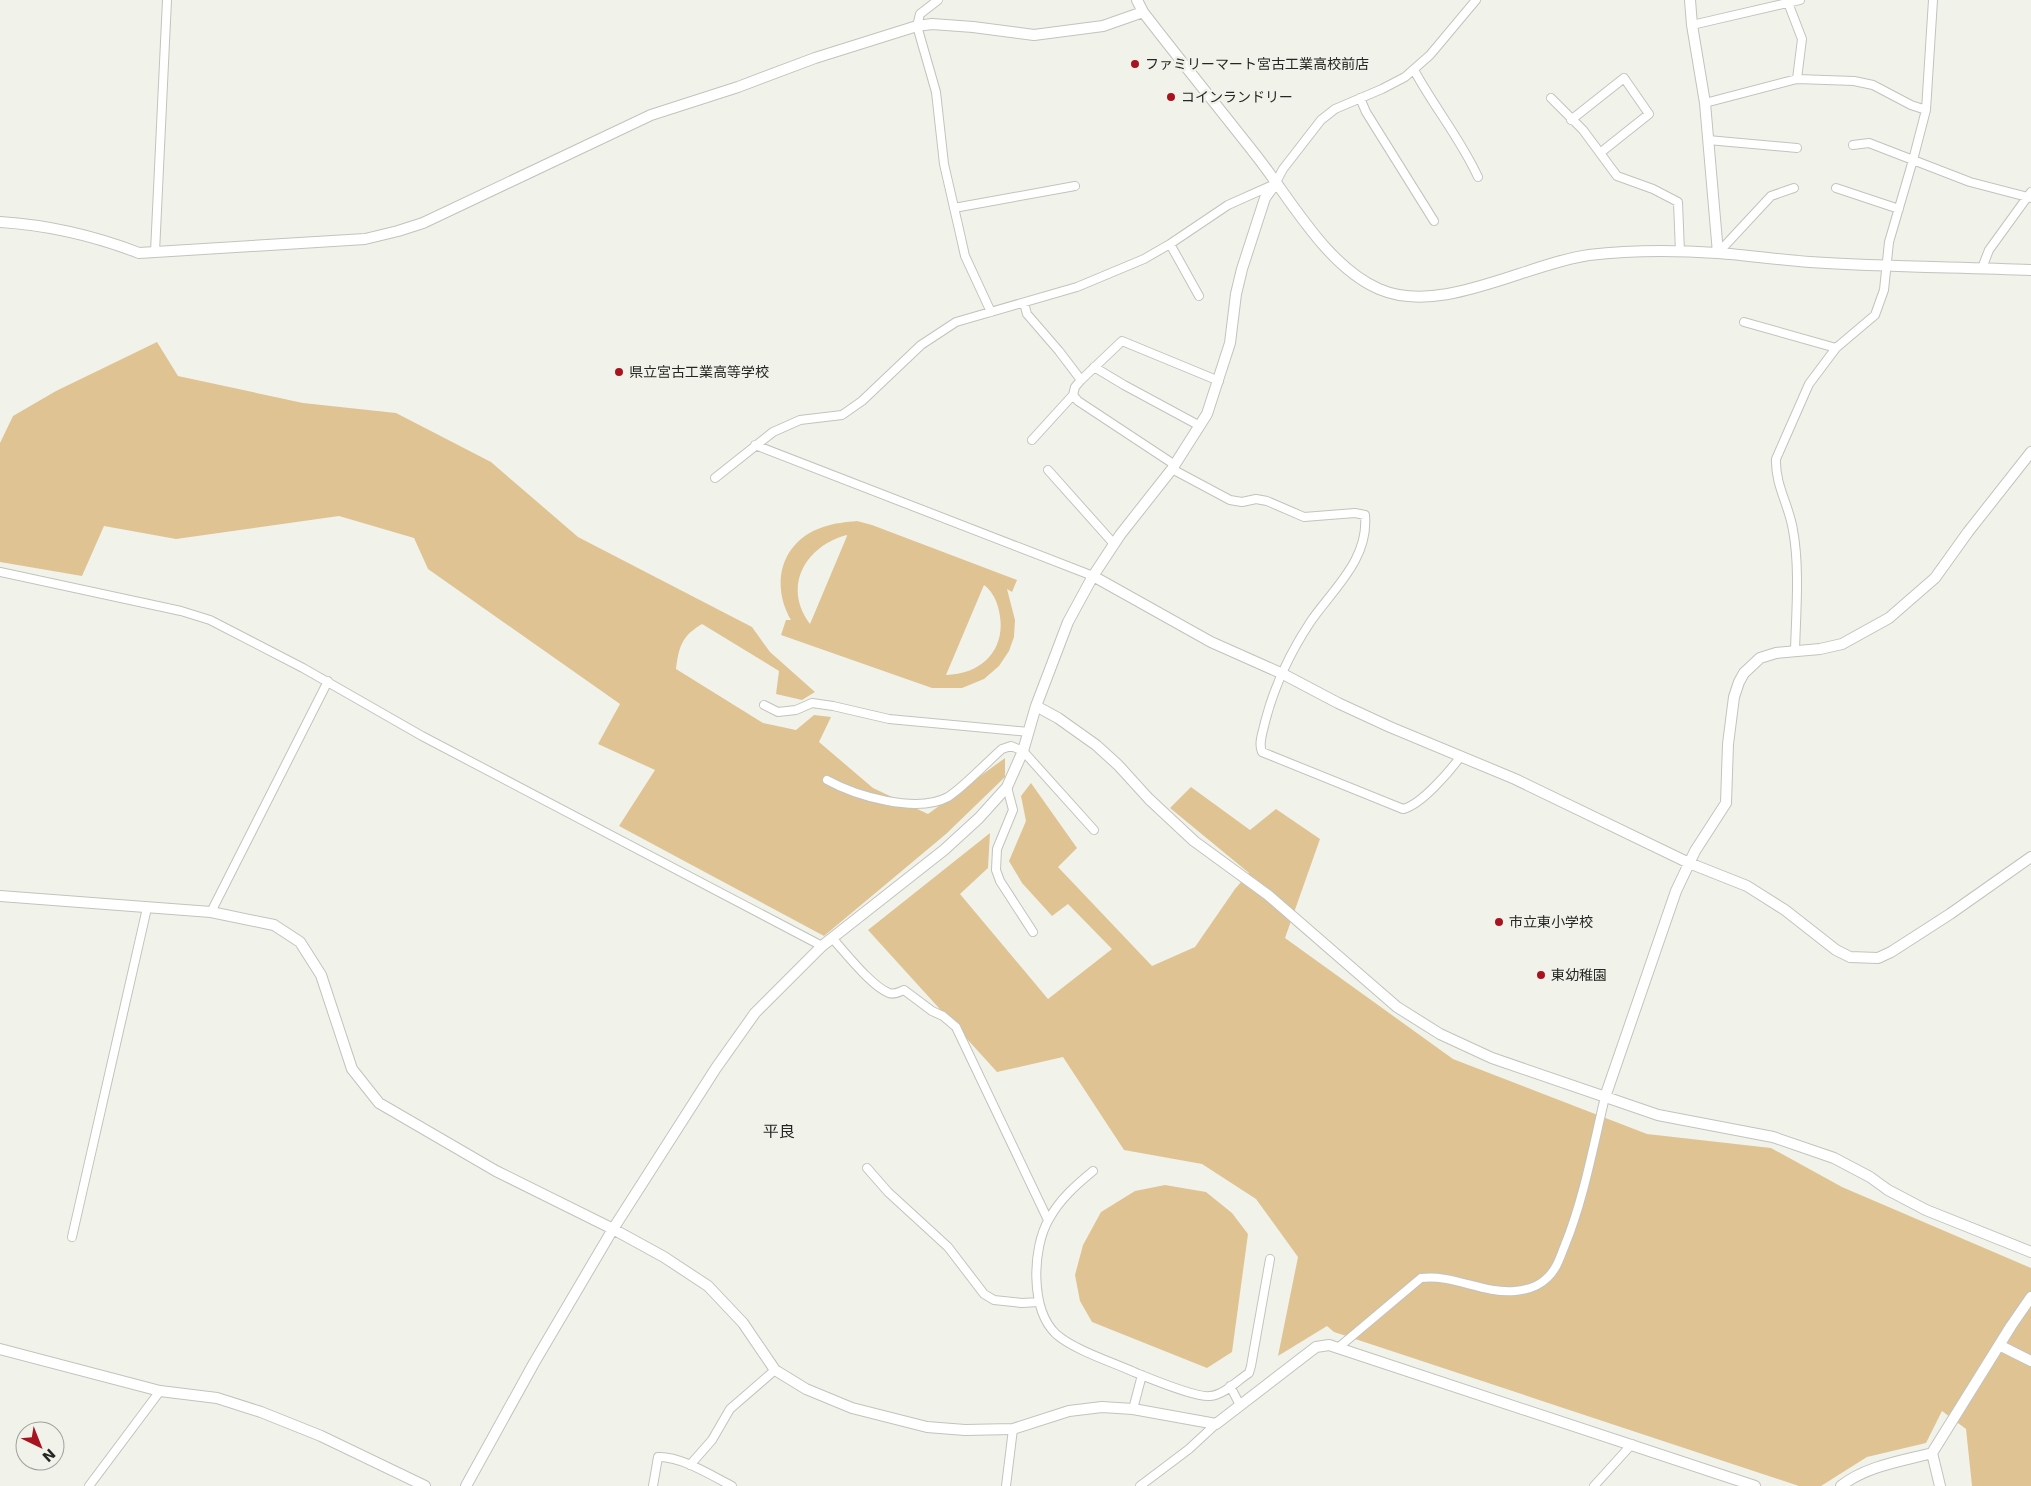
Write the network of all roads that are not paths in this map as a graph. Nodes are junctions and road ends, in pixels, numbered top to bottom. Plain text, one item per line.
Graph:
1 (167, 0) edge
2 (938, 0) edge
3 (1137, 0) edge
4 (1476, 0) edge
5 (1690, 0) edge
6 (1800, 0) edge
7 (1933, 0) edge
8 (1787, 1) edge
9 (1143, 12) junction
10 (1692, 25) junction
11 (917, 26) junction
12 (1414, 70) junction
13 (1798, 79) junction
14 (1360, 98) junction
15 (1551, 98) dead end
16 (1705, 103) junction
17 (1926, 110) junction
18 (1571, 120) junction
19 (1708, 140) junction
20 (1853, 146) dead end
21 (1797, 148) dead end
22 (1600, 153) junction
23 (1913, 160) junction
24 (1478, 177) dead end
25 (1275, 184) junction
26 (1075, 186) dead end
27 (1794, 188) dead end
28 (1836, 188) dead end
29 (2030, 196) edge
30 (954, 208) junction
31 (1899, 209) junction
32 (1434, 221) dead end
33 (0, 222) edge
34 (1170, 244) junction
35 (155, 252) junction
36 (1680, 252) junction
37 (1718, 253) junction
38 (1885, 267) junction
39 (1982, 268) junction
40 (2031, 270) edge
41 (1199, 296) dead end
42 (1024, 303) junction
43 (991, 312) junction
44 (1744, 322) dead end
45 (1836, 348) junction
46 (1094, 367) junction
47 (1081, 380) junction
48 (1219, 382) junction
49 (1074, 395) junction
50 (1200, 426) junction
51 (1032, 440) dead end
52 (755, 445) junction
53 (2031, 452) edge
54 (1174, 467) junction
55 (1048, 470) dead end
56 (716, 478) dead end
57 (1114, 544) junction
58 (0, 572) edge
59 (1093, 576) junction
60 (1794, 651) junction
61 (1282, 674) junction
62 (328, 681) junction
63 (764, 705) dead end
64 (1036, 706) junction
65 (1029, 732) junction
66 (1023, 751) junction
67 (1461, 756) junction
68 (827, 780) dead end
69 (1007, 788) junction
70 (1094, 830) dead end
71 (2031, 857) edge
72 (1689, 863) junction
73 (0, 896) edge
74 (147, 908) junction
75 (211, 912) junction
76 (1033, 932) dead end
77 (832, 938) junction
78 (822, 946) junction
79 (1605, 1097) junction
80 (867, 1168) dead end
81 (1093, 1171) dead end
82 (1048, 1220) junction
83 (613, 1229) junction
84 (72, 1237) dead end
85 (2031, 1252) edge
86 (1270, 1259) dead end
87 (2031, 1297) edge
88 (1039, 1302) junction
89 (1999, 1345) junction
90 (1339, 1347) junction
91 (0, 1349) edge
92 (2031, 1361) edge
93 (775, 1370) junction
94 (1142, 1375) junction
95 (1230, 1386) junction
96 (160, 1391) junction
97 (1240, 1405) junction
98 (1133, 1409) junction
99 (1216, 1424) junction
100 (1013, 1429) junction
101 (1632, 1444) junction
102 (1932, 1453) junction
103 (690, 1465) junction
104 (89, 1486) edge
105 (425, 1486) edge
106 (466, 1486) edge
107 (653, 1486) edge
108 (732, 1486) edge
109 (1006, 1486) edge
110 (1140, 1486) edge
111 (1594, 1486) edge
112 (1755, 1486) edge
113 (1841, 1486) edge
114 (1940, 1486) edge

1 - 35 street
2 - 11 street
3 - 9 street
4 - 12 street
5 - 10 street
6 - 8 street
7 - 17 street
8 - 10 street
8 - 13 street
9 - 11 street
9 - 25 street
10 - 16 street
11 - 30 street
11 - 35 street
12 - 14 street
12 - 24 street
13 - 16 street
13 - 17 street
14 - 25 street
14 - 32 street
15 - 18 street
16 - 19 street
17 - 23 street
18 - 22 street
18 - 22 street
19 - 21 street
19 - 37 street
20 - 23 street
22 - 36 street
23 - 29 street
23 - 31 street
25 - 34 street
25 - 36 street
25 - 48 street
26 - 30 street
27 - 37 street
28 - 31 street
29 - 39 street
30 - 43 street
31 - 38 street
33 - 35 street
34 - 41 street
34 - 42 street
36 - 37 street
37 - 38 street
38 - 39 street
38 - 45 street
39 - 40 street
42 - 43 street
42 - 47 street
43 - 52 street
44 - 45 street
45 - 60 street
46 - 47 street
46 - 48 street
46 - 50 street
47 - 49 street
48 - 50 street
49 - 51 street
49 - 54 street
50 - 54 street
52 - 56 street
52 - 59 street
53 - 60 street
54 - 57 street
54 - 61 street
55 - 57 street
57 - 59 street
58 - 62 street
59 - 61 street
59 - 64 street
60 - 72 street
61 - 67 street
61 - 67 street
62 - 75 street
62 - 78 street
63 - 65 street
64 - 65 street
64 - 79 street
65 - 66 street
66 - 68 street
66 - 69 street
66 - 70 street
67 - 72 street
69 - 76 street
69 - 77 street
71 - 72 street
72 - 79 street
73 - 74 street
74 - 75 street
74 - 84 street
75 - 83 street
77 - 78 street
77 - 82 street
78 - 83 street
79 - 85 street
79 - 90 street
80 - 88 street
81 - 82 street
82 - 88 street
83 - 93 street
83 - 106 street
86 - 95 street
87 - 89 street
88 - 94 street
89 - 92 street
89 - 102 street
90 - 97 street
90 - 101 street
91 - 96 street
93 - 100 street
93 - 103 street
94 - 95 street
94 - 98 street
95 - 97 street
96 - 104 street
96 - 105 street
97 - 99 street
98 - 99 street
98 - 100 street
99 - 110 street
100 - 109 street
101 - 111 street
101 - 112 street
102 - 113 street
102 - 114 street
103 - 107 street
103 - 108 street

